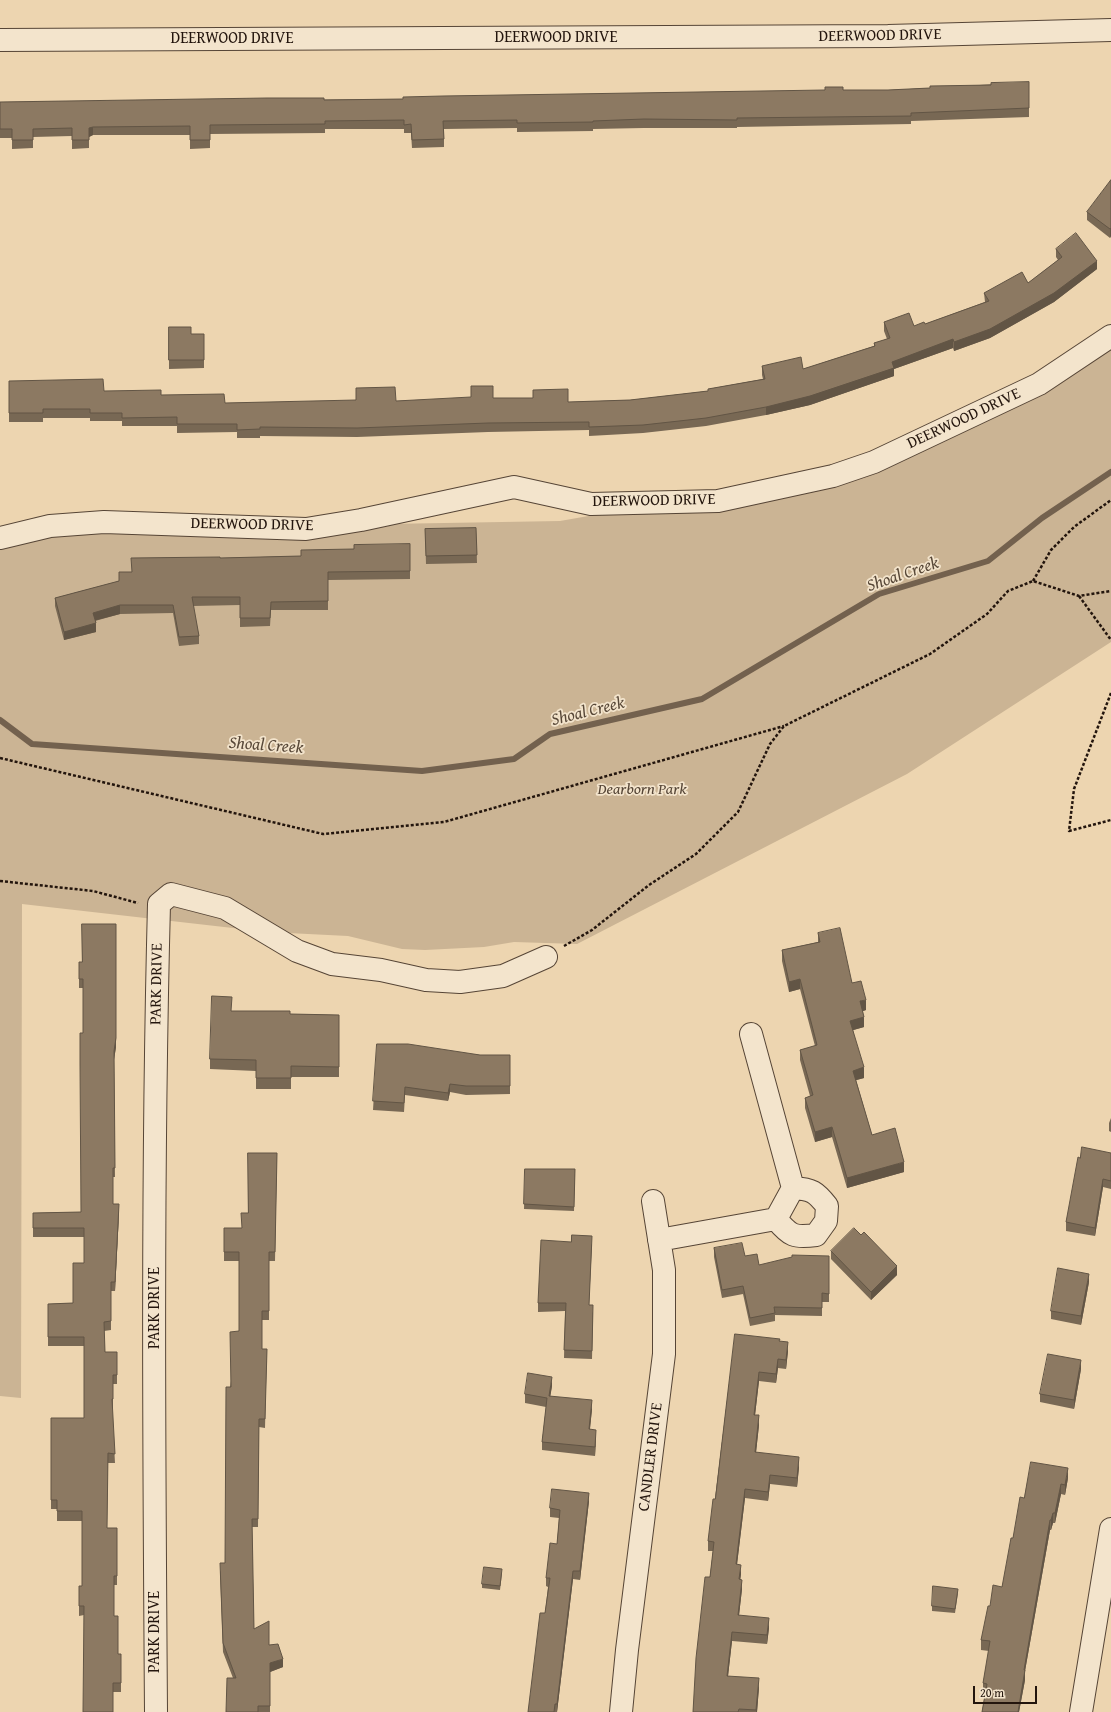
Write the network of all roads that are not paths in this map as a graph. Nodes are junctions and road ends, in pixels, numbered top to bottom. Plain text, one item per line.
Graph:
1 (1111, 30) edge
2 (0, 40) edge
3 (1111, 336) edge
4 (0, 538) edge
5 (546, 957) road end
6 (751, 1034) dead end
7 (793, 1188) junction
8 (653, 1201) dead end
9 (776, 1219) junction
10 (659, 1240) junction
11 (1111, 1529) edge
12 (156, 1712) edge
13 (621, 1712) edge
14 (1081, 1712) edge

1 - 2 street, DEERWOOD DRIVE
3 - 4 street, DEERWOOD DRIVE
5 - 12 street, PARK DRIVE
6 - 7 street
7 - 9 street
7 - 9 street
8 - 10 street, CANDLER DRIVE
9 - 10 street
10 - 13 street, CANDLER DRIVE
11 - 14 street

